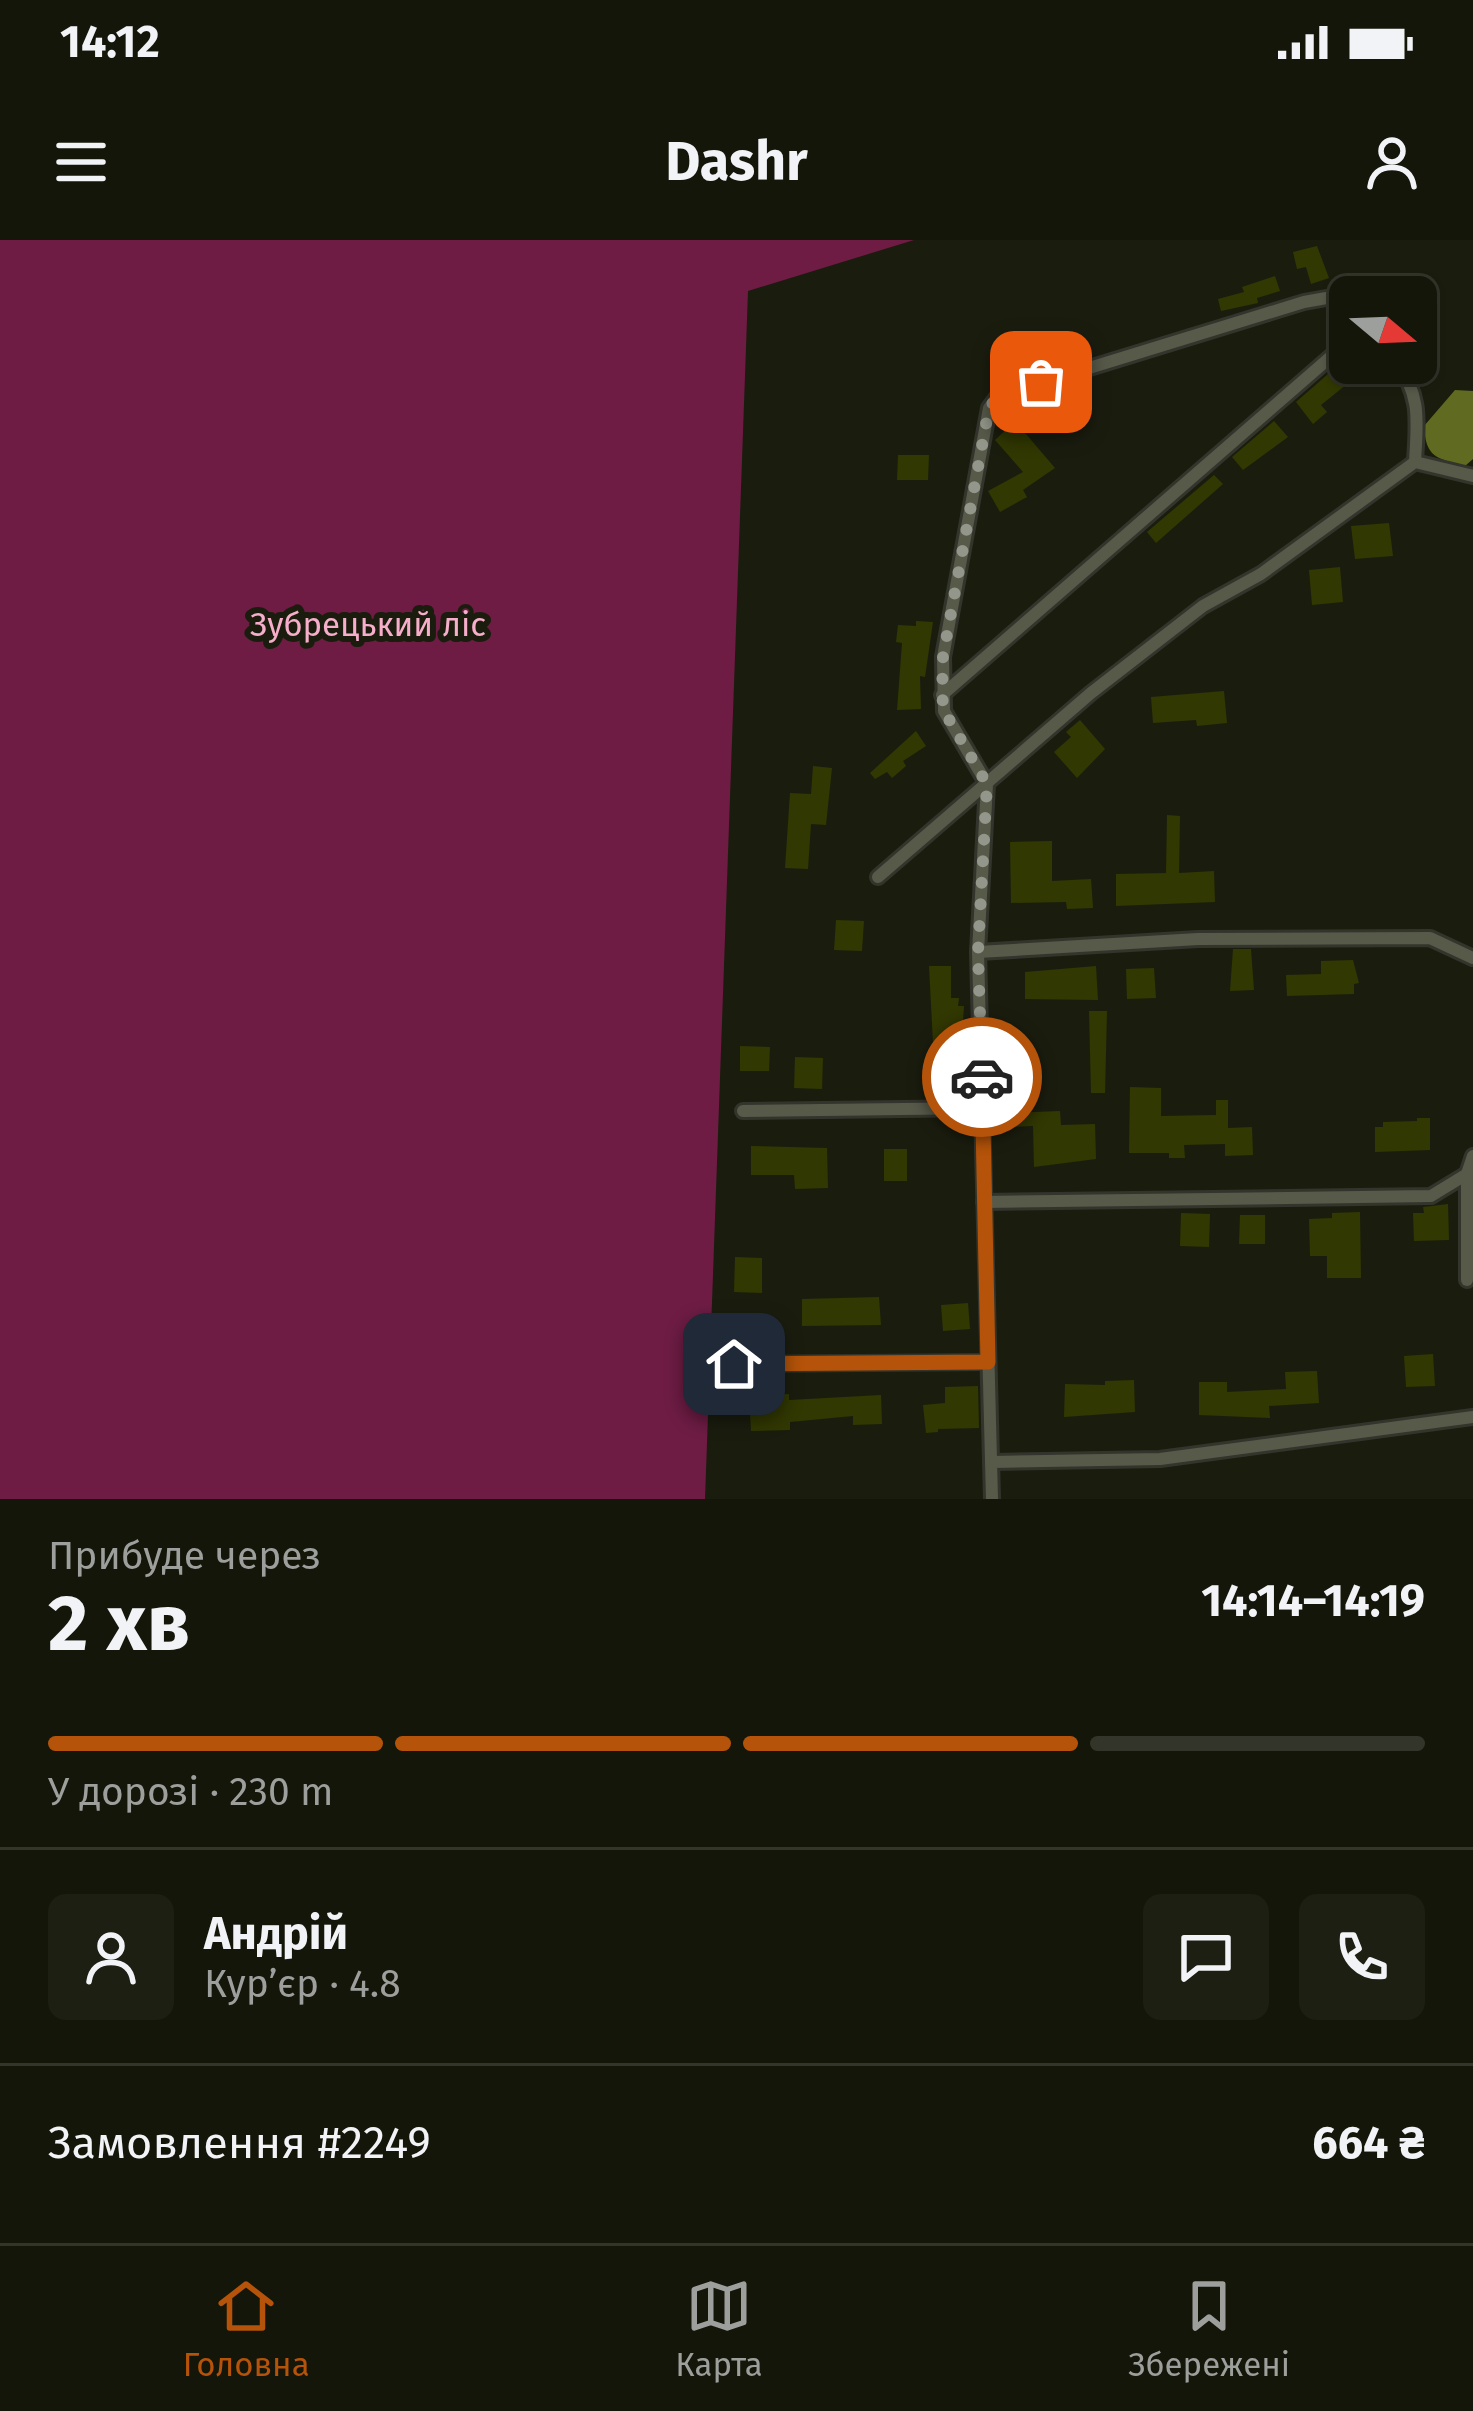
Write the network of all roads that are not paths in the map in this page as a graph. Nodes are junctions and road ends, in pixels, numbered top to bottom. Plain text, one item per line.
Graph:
1 (1329, 298) edge
2 (1329, 358) edge
3 (1411, 384) edge
4 (1414, 462) junction
5 (1473, 476) edge
6 (942, 695) junction
7 (987, 784) junction
8 (878, 877) dead end
9 (978, 952) junction
10 (1473, 958) edge
11 (983, 1108) junction
12 (743, 1111) dead end
13 (1473, 1156) edge
14 (1467, 1174) junction
15 (984, 1202) junction
16 (1467, 1280) dead end
17 (988, 1362) junction
18 (734, 1364) dead end
19 (1473, 1417) edge
20 (992, 1462) junction
21 (992, 1499) edge

1 - 6 street
2 - 6 street
3 - 4 street
4 - 5 street
4 - 7 street
6 - 7 street
7 - 8 street
7 - 9 street
9 - 10 street
9 - 11 street
11 - 12 street
11 - 15 street
13 - 14 street
14 - 15 street
14 - 16 street
15 - 17 street
17 - 18 street
17 - 20 street
19 - 20 street
20 - 21 street

